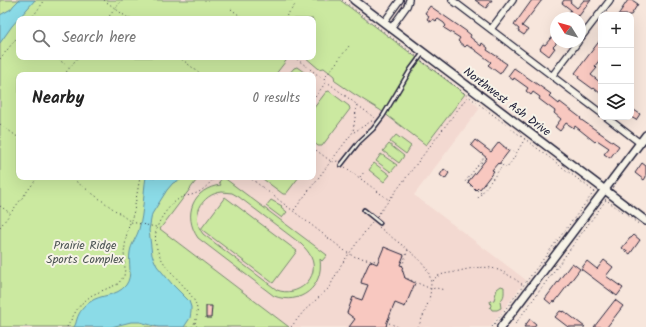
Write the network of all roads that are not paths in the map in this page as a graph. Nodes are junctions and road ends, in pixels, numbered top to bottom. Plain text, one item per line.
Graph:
1 (354, 0) edge
2 (400, 0) edge
3 (409, 0) edge
4 (452, 0) edge
5 (513, 0) edge
6 (610, 0) edge
7 (384, 22) junction
8 (391, 28) junction
9 (491, 29) junction
10 (586, 31) edge
11 (573, 48) edge
12 (421, 55) junction
13 (552, 76) junction
14 (598, 111) edge
15 (610, 120) edge
16 (646, 135) edge
17 (643, 145) edge
18 (341, 164) road end
19 (601, 194) junction
20 (364, 210) dead end
21 (380, 222) dead end
22 (644, 223) edge
23 (501, 327) edge

1 - 7 street, Northwest Ash Drive
2 - 7 street
3 - 8 street
4 - 9 street
5 - 9 street
6 - 10 street
7 - 8 street, Northwest Ash Drive
8 - 12 street, Northwest Ash Drive
9 - 13 street
11 - 13 street
12 - 18 lane
12 - 19 street, Northwest Ash Drive
13 - 14 street
15 - 17 street
16 - 17 street
17 - 19 street
19 - 22 street, Northwest Ash Drive
19 - 23 street
20 - 21 lane

